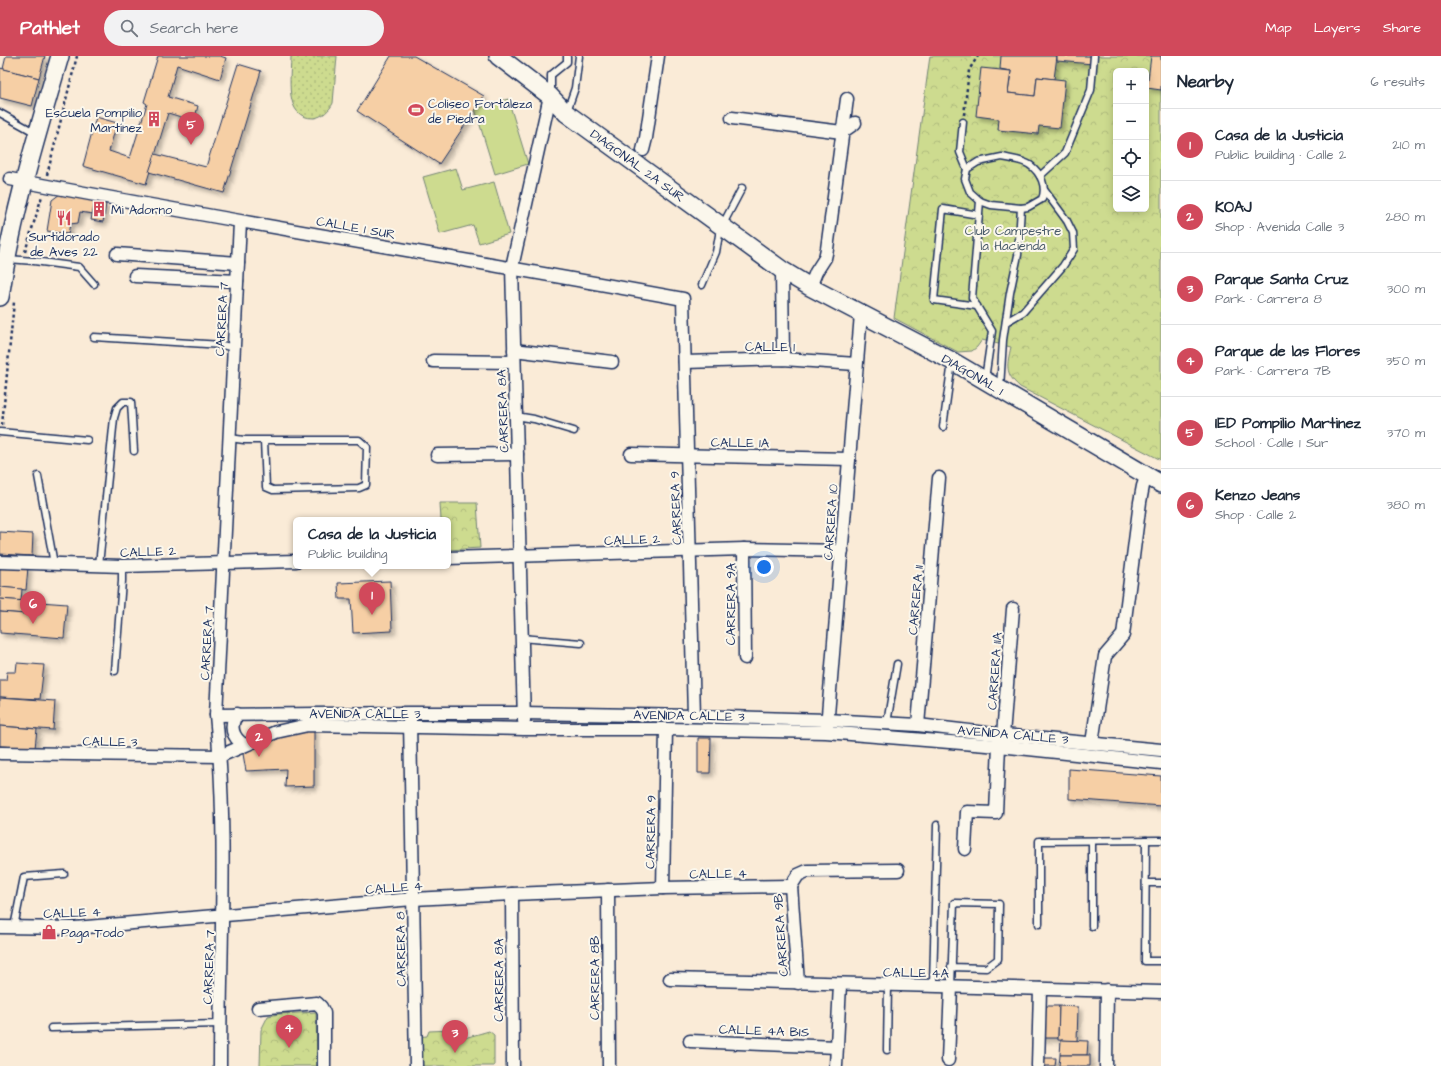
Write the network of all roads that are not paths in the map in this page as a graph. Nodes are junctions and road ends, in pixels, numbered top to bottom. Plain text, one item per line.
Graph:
1 (60, 56) edge
2 (498, 56) edge
3 (567, 56) edge
4 (579, 56) edge
5 (658, 56) edge
6 (1094, 56) edge
7 (550, 96) junction
8 (847, 99) dead end
9 (0, 113) edge
10 (566, 113) junction
11 (732, 118) dead end
12 (963, 122) road end
13 (855, 123) dead end
14 (842, 132) junction
15 (38, 134) junction
16 (638, 156) junction
17 (967, 170) junction
18 (1040, 176) junction
19 (17, 181) junction
20 (742, 188) dead end
21 (1045, 191) junction
22 (980, 201) junction
23 (1021, 208) junction
24 (979, 215) junction
25 (240, 222) junction
26 (722, 226) junction
27 (117, 254) dead end
28 (15, 259) junction
29 (238, 263) junction
30 (512, 267) junction
31 (782, 270) junction
32 (135, 276) dead end
33 (237, 280) junction
34 (94, 284) dead end
35 (702, 285) dead end
36 (810, 287) junction
37 (7, 297) edge
38 (683, 299) joint
39 (977, 306) junction
40 (861, 314) junction
41 (1006, 322) junction
42 (992, 331) junction
43 (1004, 334) junction
44 (94, 337) dead end
45 (234, 348) junction
46 (514, 350) junction
47 (783, 359) junction
48 (433, 361) dead end
49 (952, 361) junction
50 (514, 362) junction
51 (612, 362) dead end
52 (685, 362) junction
53 (856, 364) junction
54 (985, 381) junction
55 (1000, 389) junction
56 (516, 416) junction
57 (943, 427) dead end
58 (574, 431) dead end
59 (0, 433) edge
60 (230, 438) junction
61 (87, 440) dead end
62 (264, 440) junction
63 (134, 451) dead end
64 (517, 454) junction
65 (631, 454) dead end
66 (437, 455) dead end
67 (687, 455) junction
68 (849, 459) junction
69 (38, 476) dead end
70 (939, 478) dead end
71 (1154, 479) edge
72 (744, 549) junction
73 (690, 551) junction
74 (842, 551) junction
75 (520, 556) junction
76 (451, 558) edge
77 (293, 561) edge
78 (0, 562) edge
79 (224, 562) junction
80 (54, 564) junction
81 (99, 565) junction
82 (122, 566) junction
83 (1012, 609) dead end
84 (522, 638) junction
85 (581, 643) dead end
86 (745, 658) dead end
87 (897, 664) dead end
88 (115, 671) dead end
89 (410, 712) junction
90 (523, 713) junction
91 (216, 714) junction
92 (237, 714) junction
93 (694, 716) junction
94 (887, 723) junction
95 (918, 725) junction
96 (827, 726) junction
97 (410, 727) junction
98 (524, 729) junction
99 (666, 729) junction
100 (1001, 741) junction
101 (1092, 743) junction
102 (244, 745) junction
103 (1161, 750) edge
104 (0, 754) edge
105 (220, 756) junction
106 (1161, 763) edge
107 (937, 825) dead end
108 (1146, 840) junction
109 (1161, 840) edge
110 (1092, 841) junction
111 (965, 849) dead end
112 (898, 870) dead end
113 (64, 874) dead end
114 (1146, 883) junction
115 (1161, 883) edge
116 (791, 886) junction
117 (663, 888) junction
118 (608, 890) junction
119 (512, 894) junction
120 (413, 900) junction
121 (223, 915) junction
122 (1039, 924) dead end
123 (1092, 926) dead end
124 (0, 927) edge
125 (14, 927) junction
126 (1161, 961) edge
127 (951, 967) junction
128 (670, 980) dead end
129 (798, 983) junction
130 (840, 984) junction
131 (888, 985) junction
132 (933, 986) junction
133 (950, 986) junction
134 (1040, 989) junction
135 (1107, 990) junction
136 (1161, 992) edge
137 (258, 1008) dead end
138 (220, 1024) junction
139 (51, 1028) dead end
140 (690, 1041) dead end
141 (836, 1047) junction
142 (887, 1050) dead end
143 (948, 1060) dead end
144 (220, 1066) edge
145 (324, 1066) edge
146 (416, 1066) edge
147 (513, 1066) edge
148 (609, 1066) edge
149 (836, 1066) edge
150 (1038, 1066) edge
151 (1106, 1066) edge

1 - 15 main road
2 - 7 main road, DIAGONAL 2A SUR
3 - 7 lane
4 - 10 lane
5 - 16 street
6 - 18 lane
7 - 10 main road, DIAGONAL 2A SUR
7 - 30 street, CARRERA 8A
8 - 14 street
9 - 15 lane
10 - 16 main road, DIAGONAL 2A SUR
11 - 14 street
12 - 17 lane
13 - 14 street
14 - 36 street
15 - 19 main road
16 - 26 main road, DIAGONAL 2A SUR
17 - 18 lane
17 - 22 lane
18 - 21 lane
19 - 25 street, CALLE 1 SUR
19 - 28 main road
20 - 26 lane
21 - 23 lane
21 - 41 lane
22 - 23 lane
22 - 24 lane
23 - 41 lane
24 - 39 lane
24 - 39 lane
25 - 29 street, CARRERA 7
25 - 30 street, CALLE 1 SUR
26 - 31 main road, DIAGONAL 2A SUR
26 - 35 lane
27 - 29 street
28 - 34 lane
28 - 37 main road
29 - 33 street, CARRERA 7
30 - 38 street, CALLE 1 SUR
30 - 46 street, CARRERA 8A
31 - 36 main road, DIAGONAL 1
31 - 47 street
32 - 33 street
33 - 45 street, CARRERA 7
36 - 40 main road, DIAGONAL 1
38 - 52 street, CARRERA 9
39 - 42 lane
40 - 49 main road, DIAGONAL 1
40 - 53 street, CARRERA 10
41 - 43 lane
42 - 43 lane
42 - 54 lane
43 - 55 lane
44 - 45 lane
45 - 60 street, CARRERA 7
46 - 50 street, CARRERA 8A
46 - 51 street
47 - 52 street, CALLE 1
47 - 53 street, CALLE 1
48 - 50 street
49 - 54 main road, DIAGONAL 1
49 - 57 lane
50 - 56 street, CARRERA 8A
52 - 67 street, CARRERA 9
53 - 68 street, CARRERA 10
54 - 55 main road, DIAGONAL 1
55 - 71 main road, DIAGONAL 1
56 - 58 lane
56 - 64 street, CARRERA 8A
59 - 61 lane
60 - 62 lane
60 - 79 street, CARRERA 7
62 - 62 lane
63 - 81 lane
64 - 66 street
64 - 75 street, CARRERA 8A
65 - 67 street, CALLE 1A
67 - 68 street, CALLE 1A
67 - 73 street, CARRERA 9
68 - 74 street, CARRERA 10
69 - 80 lane
70 - 95 street, CARRERA 11
71 - 101 street
72 - 73 street, CALLE 2
72 - 74 street, CALLE 2
72 - 86 street, CARRERA 9A
73 - 75 street, CALLE 2
73 - 93 street, CARRERA 9
74 - 96 street, CARRERA 10
75 - 76 street, CALLE 2
75 - 84 street, CARRERA 8A
77 - 79 street, CALLE 2
78 - 80 street, CALLE 2
79 - 82 street, CALLE 2
79 - 91 street, CARRERA 7
80 - 81 street, CALLE 2
81 - 82 street, CALLE 2
82 - 88 lane
83 - 100 street, CARRERA 11A
84 - 85 lane
84 - 90 street, CARRERA 8A
87 - 94 lane
89 - 90 street, AVENIDA CALLE 3
89 - 92 street, AVENIDA CALLE 3
89 - 97 street, CARRERA 8
90 - 93 street, AVENIDA CALLE 3
90 - 98 street, CARRERA 8A
91 - 92 street, AVENIDA CALLE 3
91 - 105 street, CARRERA 7
92 - 102 street
93 - 96 street, AVENIDA CALLE 3
94 - 95 street, AVENIDA CALLE 3
94 - 96 street, AVENIDA CALLE 3
95 - 100 street, AVENIDA CALLE 3
96 - 99 street, AVENIDA CALLE 3
96 - 100 street, AVENIDA CALLE 3
97 - 98 street, AVENIDA CALLE 3
97 - 102 street, AVENIDA CALLE 3
97 - 120 street, CARRERA 8
98 - 99 street, AVENIDA CALLE 3
99 - 117 street, CARRERA 9
100 - 101 street, AVENIDA CALLE 3
100 - 106 street, AVENIDA CALLE 3
100 - 111 street, CARRERA 11A
101 - 103 street, AVENIDA CALLE 3
102 - 105 street, AVENIDA CALLE 3
104 - 105 street, CALLE 3
105 - 121 street, CARRERA 7
107 - 132 lane
108 - 109 lane
108 - 110 lane
108 - 114 lane
110 - 122 lane
110 - 123 lane
112 - 116 street
113 - 125 lane
114 - 115 lane
114 - 126 lane
116 - 117 street, CALLE 4
116 - 129 street, CARRERA 9B
117 - 118 street, CALLE 4
118 - 119 street, CALLE 4
118 - 148 street, CARRERA 8B
119 - 120 street, CALLE 4
119 - 147 street, CARRERA 8A
120 - 121 street, CALLE 4
120 - 146 street, CARRERA 8
121 - 125 street, CALLE 4
121 - 138 street, CARRERA 7
124 - 125 street, CALLE 4
127 - 127 lane
127 - 133 lane
128 - 129 street, CALLE 4A
129 - 130 street, CALLE 4A
130 - 131 street, CALLE 4A
130 - 141 street
131 - 132 street, CALLE 4A
131 - 142 lane
132 - 133 street, CALLE 4A
133 - 134 street, CALLE 4A
133 - 143 street
134 - 135 street, CALLE 4A
134 - 150 street
135 - 136 street, CALLE 4A
135 - 151 street
137 - 145 street
138 - 139 lane
138 - 144 street, CARRERA 7
140 - 141 street, CALLE 4A BIS
141 - 149 street

